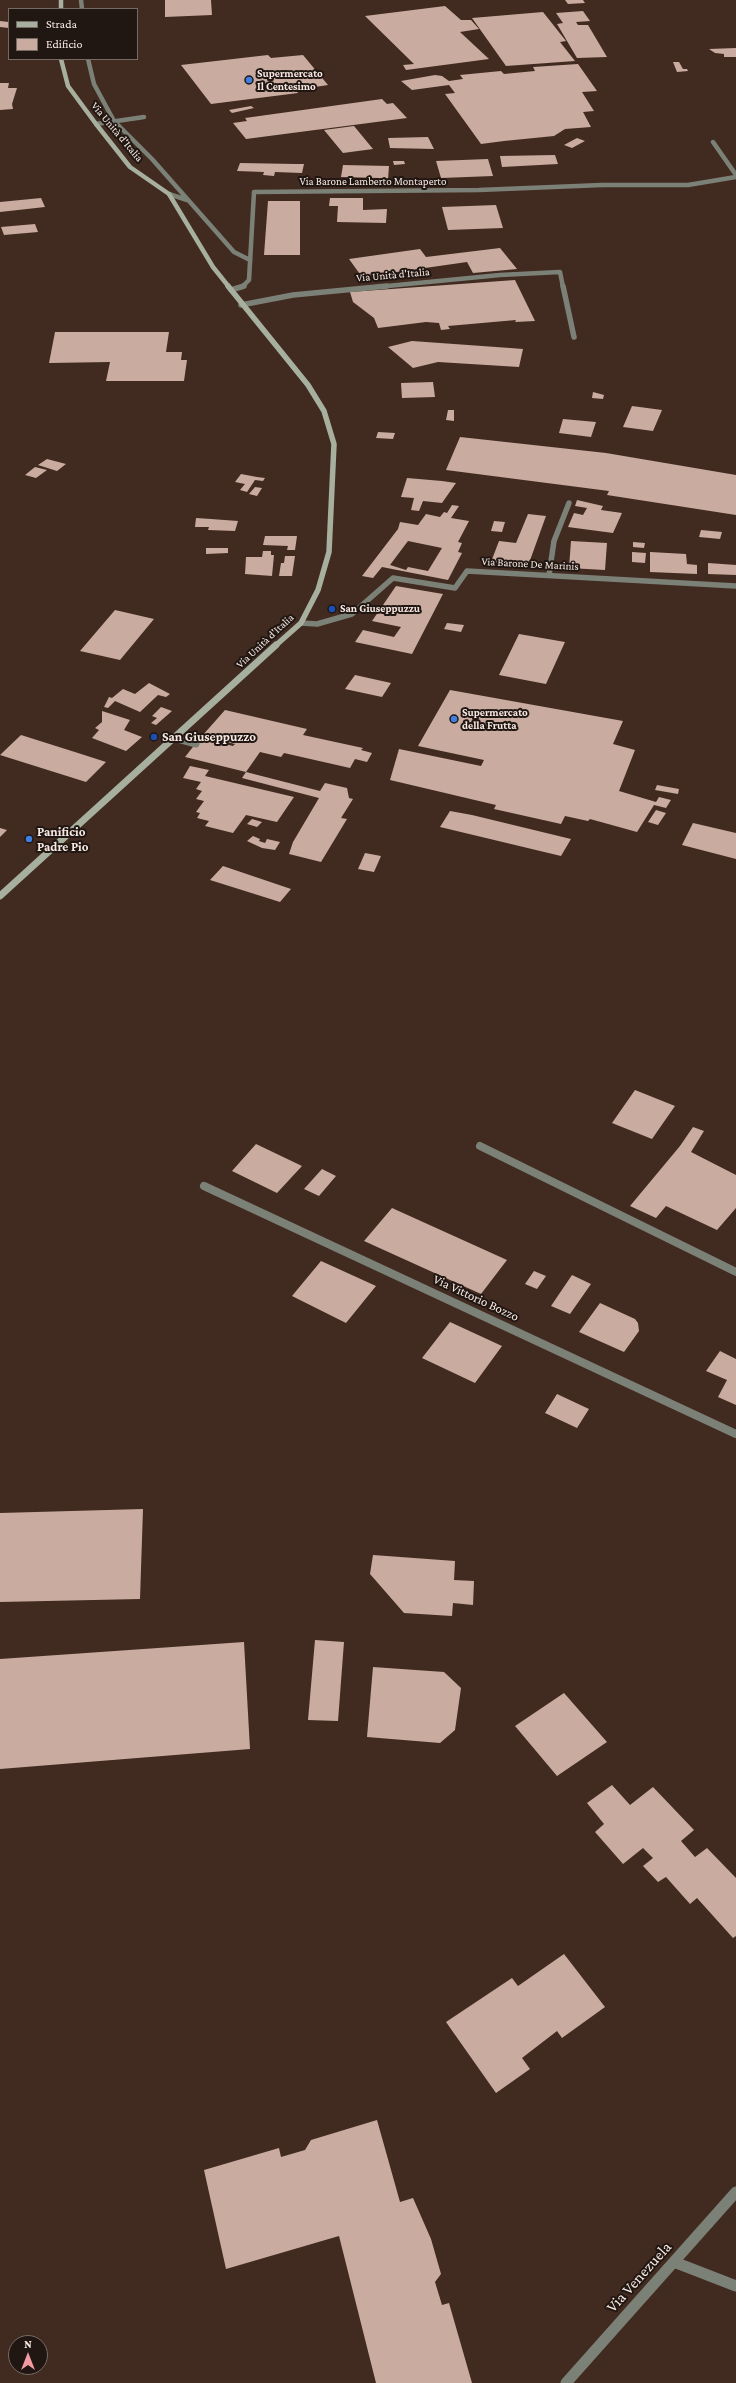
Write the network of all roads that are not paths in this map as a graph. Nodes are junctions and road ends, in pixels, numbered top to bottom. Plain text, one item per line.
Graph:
1 (61, 60) edge
2 (88, 60) edge
3 (144, 117) dead end
4 (114, 121) junction
5 (96, 124) junction
6 (714, 142) dead end
7 (736, 176) edge
8 (169, 194) junction
9 (187, 200) junction
10 (250, 260) junction
11 (231, 290) junction
12 (241, 305) junction
13 (574, 337) dead end
14 (569, 502) dead end
15 (549, 575) junction
16 (736, 586) edge
17 (301, 623) junction
18 (174, 738) junction
19 (196, 744) dead end
20 (0, 896) edge
21 (480, 1146) dead end
22 (204, 1186) dead end
23 (736, 1272) edge
24 (736, 1434) edge
25 (736, 2192) edge
26 (674, 2262) junction
27 (736, 2286) edge
28 (566, 2383) edge

1 - 5 street, Via Unità d'Italia
2 - 4 street
3 - 4 street
4 - 5 street
4 - 9 street
5 - 8 street, Via Unità d'Italia
6 - 7 street
7 - 10 street, Via Barone Lamberto Montaperto
8 - 9 street
8 - 11 street, Via Unità d'Italia
9 - 10 street
10 - 11 street, Via Barone Lamberto Montaperto
11 - 12 street, Via Unità d'Italia
12 - 13 street, Via Unità d'Italia
12 - 17 street, Via Unità d'Italia
14 - 15 street
15 - 16 street, Via Barone De Marinis
15 - 17 street, Via Barone De Marinis
17 - 18 street, Via Unità d'Italia
18 - 19 street
18 - 20 street, Via Unità d'Italia
21 - 23 street
22 - 24 street, Via Vittorio Bozzo
25 - 26 street, Via Venezuela
26 - 27 street
26 - 28 street, Via Venezuela

